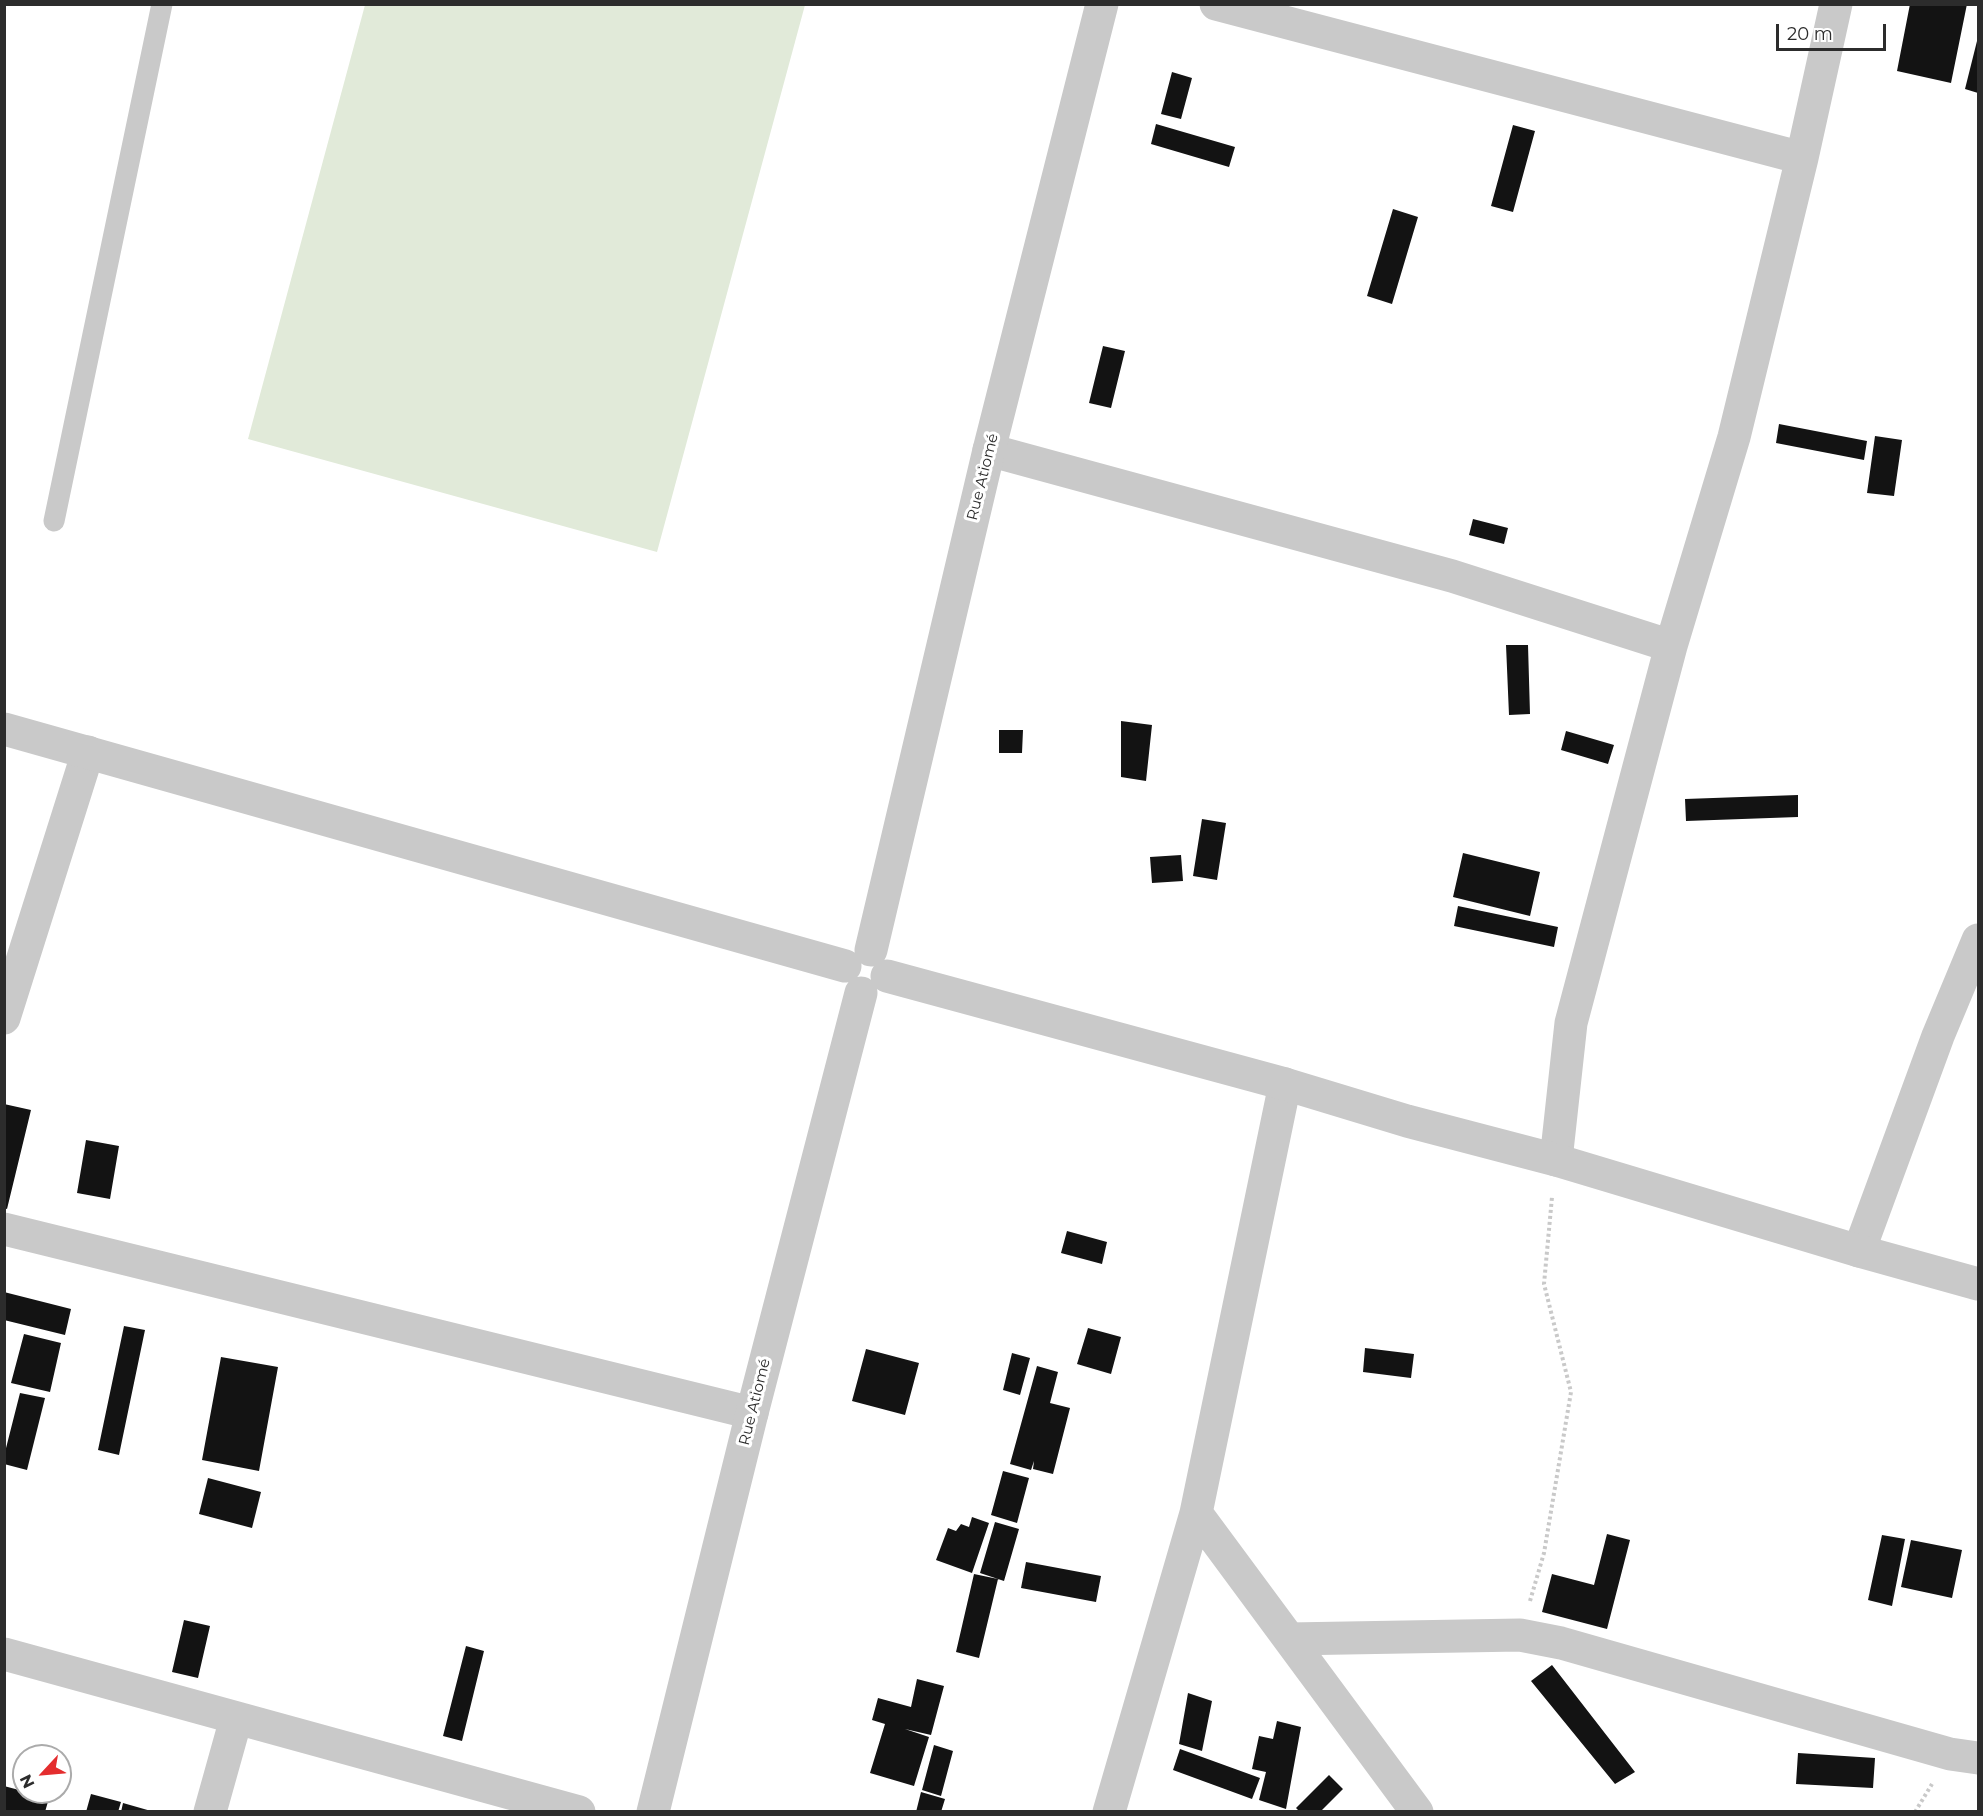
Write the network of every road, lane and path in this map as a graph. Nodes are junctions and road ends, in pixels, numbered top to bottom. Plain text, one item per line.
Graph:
1 (162, 4) edge
2 (1102, 4) edge
3 (1216, 4) edge
4 (1836, 4) edge
5 (1802, 158) junction
6 (989, 450) junction
7 (54, 521) dead end
8 (1671, 646) junction
9 (4, 729) edge
10 (88, 752) junction
11 (1978, 945) edge
12 (866, 971) junction
13 (4, 1018) edge
14 (1285, 1084) junction
15 (1556, 1160) junction
16 (4, 1229) edge
17 (1859, 1251) junction
18 (1978, 1284) edge
19 (752, 1413) junction
20 (1196, 1513) junction
21 (1520, 1635) junction
22 (1289, 1639) junction
23 (4, 1654) edge
24 (236, 1719) junction
25 (1978, 1758) edge
26 (210, 1812) edge
27 (579, 1812) edge
28 (653, 1812) edge
29 (1109, 1812) edge
30 (1417, 1812) edge

1 - 7 lane
2 - 6 street, Rue Atiomé
3 - 5 street
4 - 5 street
5 - 8 street
6 - 8 street
6 - 12 street, Rue Atiomé
8 - 15 street
9 - 10 street
10 - 12 street
10 - 13 street
11 - 17 street
12 - 14 street
12 - 19 street, Rue Atiomé
14 - 15 street
14 - 20 street
15 - 17 street
15 - 21 path
16 - 19 street
17 - 18 street
19 - 28 street, Rue Atiomé
20 - 22 street
20 - 29 street
21 - 22 street
21 - 25 street
22 - 30 street
23 - 24 street
24 - 26 street
24 - 27 street

